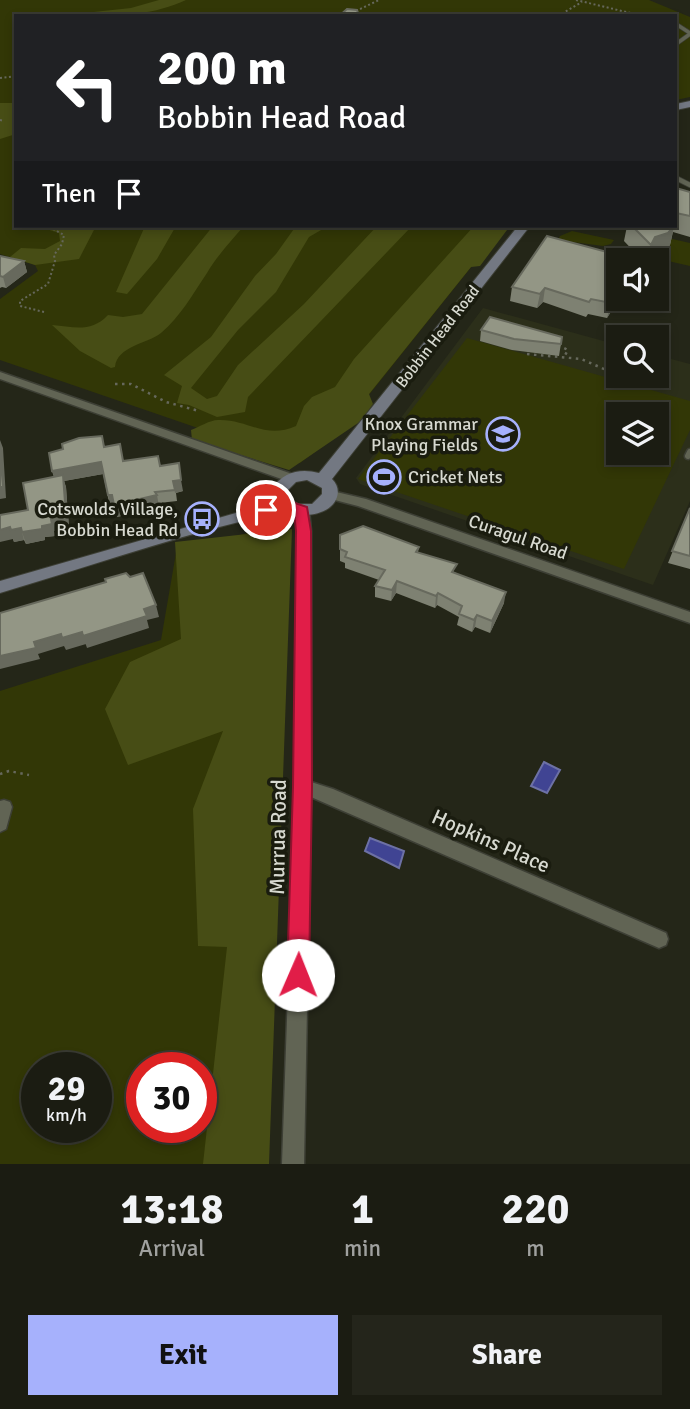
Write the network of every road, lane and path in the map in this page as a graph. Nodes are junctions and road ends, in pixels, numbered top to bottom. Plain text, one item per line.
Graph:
1 (379, 0) edge
2 (576, 0) edge
3 (582, 1) edge
4 (350, 14) edge
5 (561, 14) edge
6 (635, 14) edge
7 (52, 228) edge
8 (522, 228) edge
9 (44, 312) dead end
10 (558, 345) edge
11 (527, 354) dead end
12 (564, 358) junction
13 (606, 370) edge
14 (0, 375) edge
15 (115, 384) dead end
16 (199, 411) dead end
17 (290, 478) junction
18 (323, 479) junction
19 (332, 495) junction
20 (294, 508) junction
21 (0, 587) edge
22 (690, 618) edge
23 (0, 774) edge
24 (29, 775) dead end
25 (303, 787) junction
26 (659, 939) dead end
27 (293, 1164) edge

1 - 4 path
2 - 3 path
3 - 5 path
3 - 6 path
7 - 9 path
8 - 18 main road, Bobbin Head Road
10 - 12 path
11 - 12 path
12 - 13 path
14 - 17 street
15 - 16 path
17 - 18 main road
17 - 20 main road
18 - 19 main road
19 - 20 main road
19 - 22 street, Curagul Road
20 - 21 main road
20 - 25 street, Murrua Road
23 - 24 path
25 - 26 street, Hopkins Place
25 - 27 street, Murrua Road

